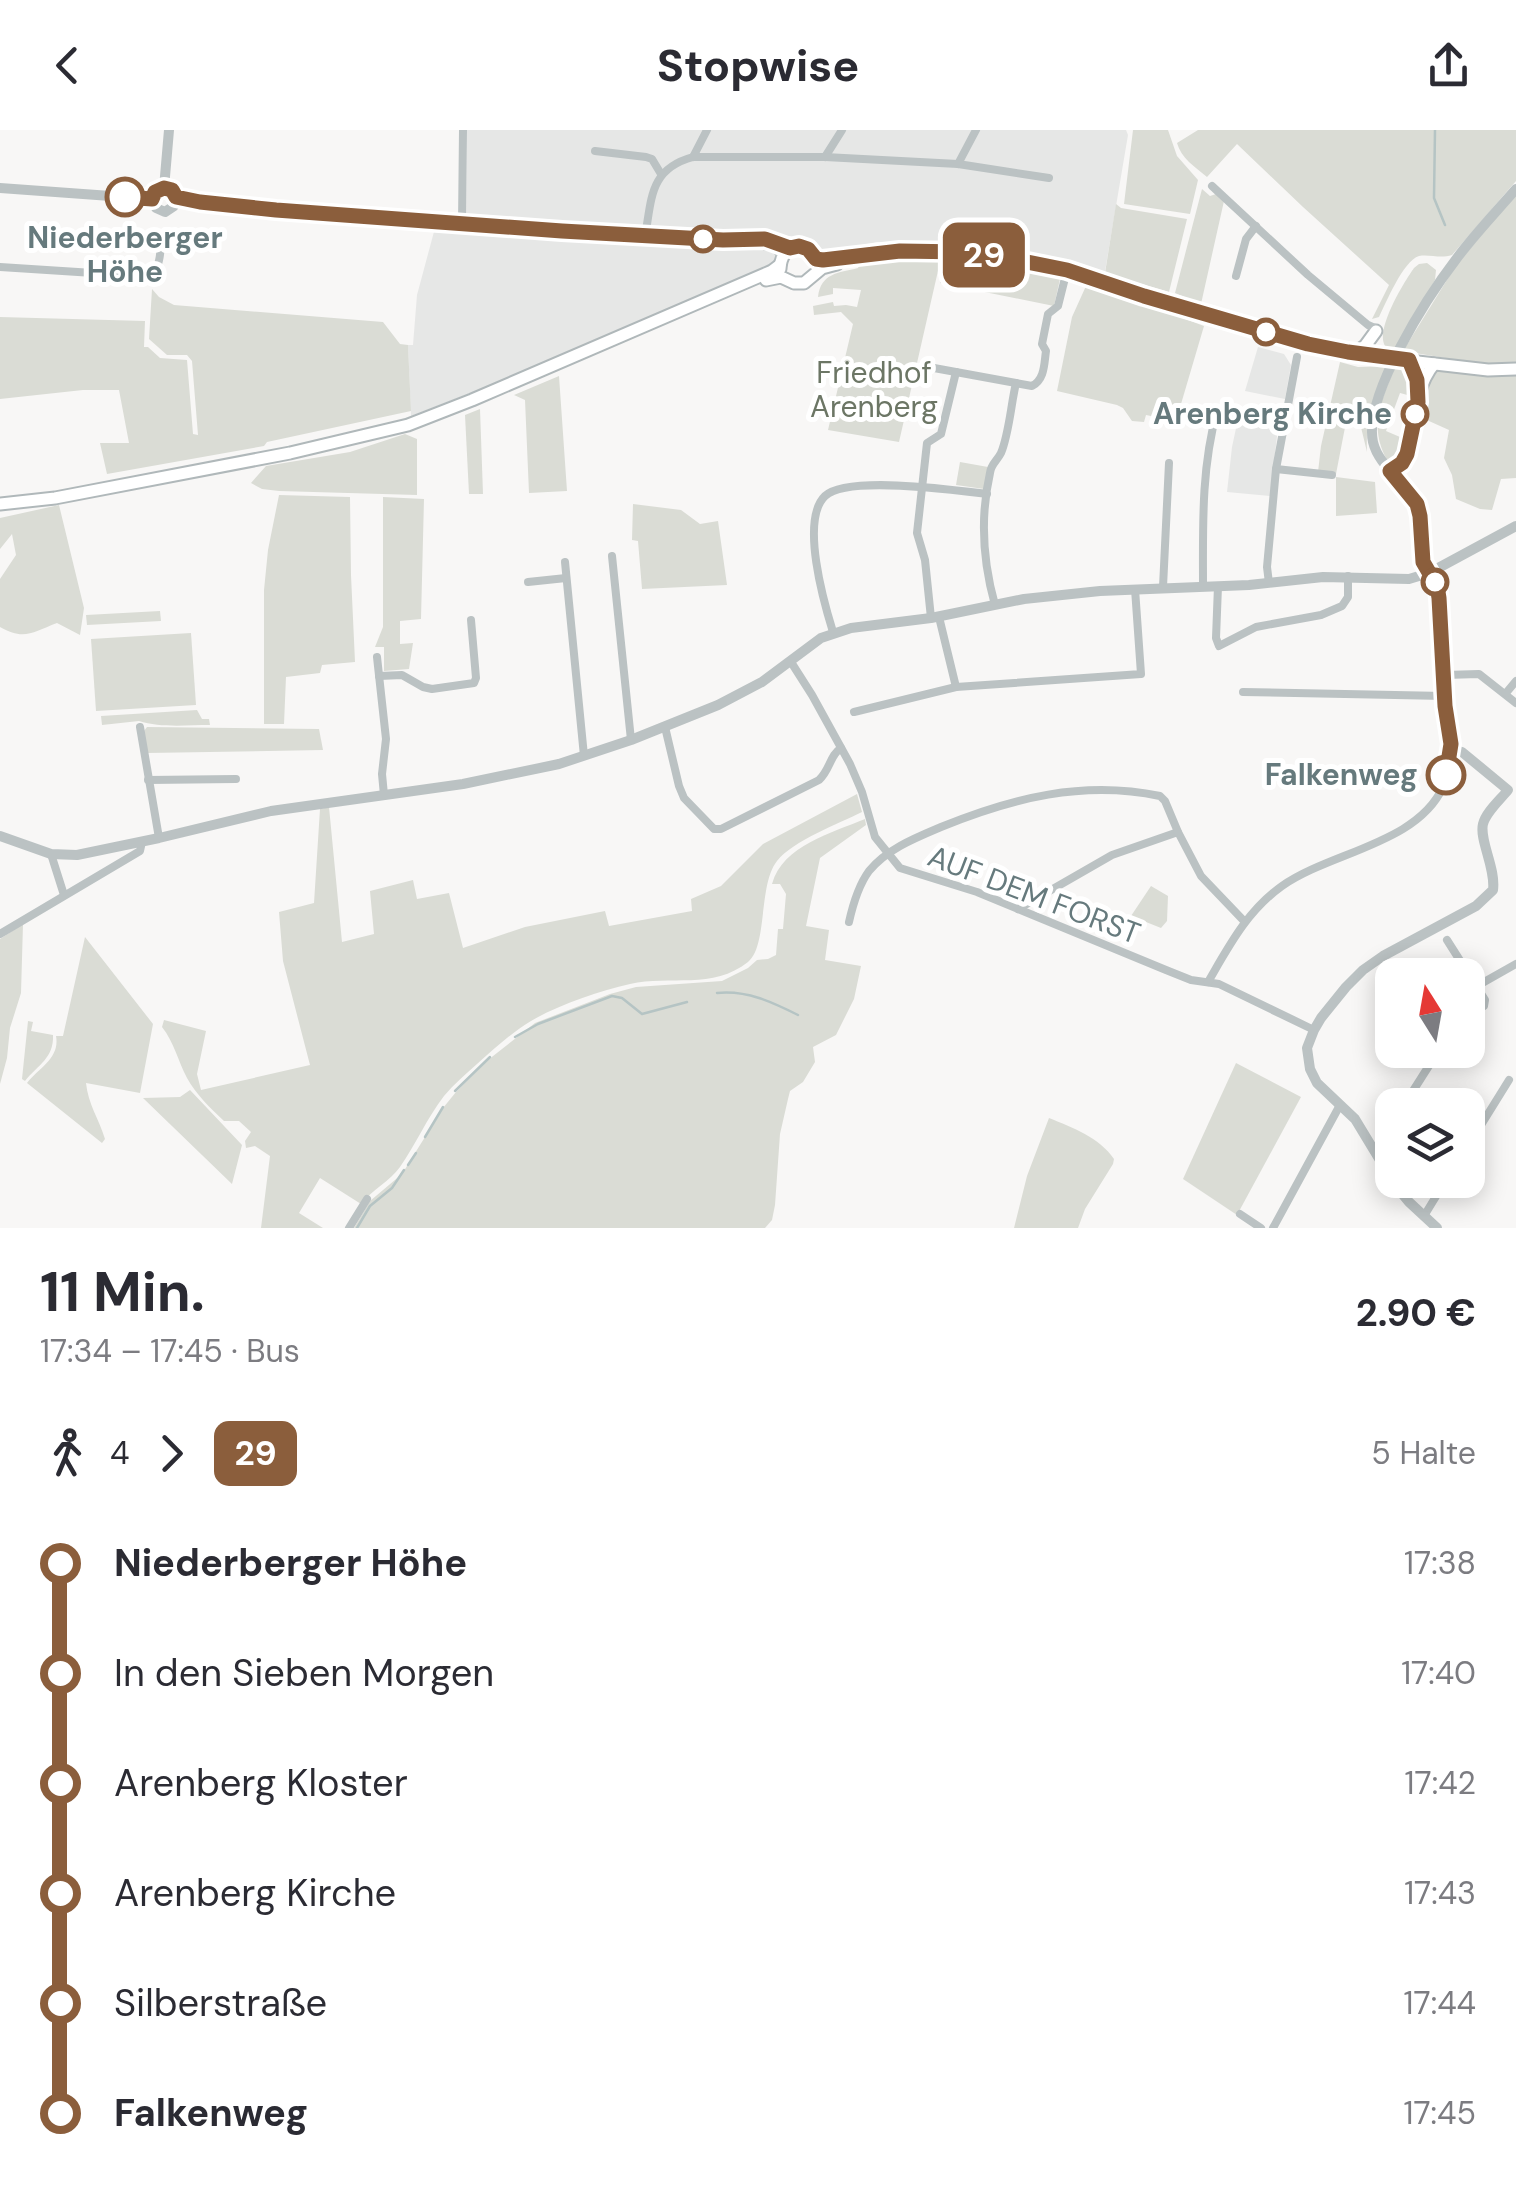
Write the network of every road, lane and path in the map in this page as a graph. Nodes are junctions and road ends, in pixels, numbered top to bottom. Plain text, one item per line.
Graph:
1 (169, 130) edge
2 (463, 130) edge
3 (707, 130) edge
4 (842, 130) edge
5 (976, 130) edge
6 (596, 151) dead end
7 (825, 157) junction
8 (693, 158) junction
9 (958, 164) junction
10 (661, 174) junction
11 (1049, 178) dead end
12 (1212, 186) dead end
13 (0, 188) edge
14 (164, 188) junction
15 (1516, 189) edge
16 (152, 199) junction
17 (176, 200) junction
18 (462, 224) junction
19 (1256, 226) junction
20 (645, 236) junction
21 (161, 243) dead end
22 (784, 262) junction
23 (816, 265) junction
24 (0, 267) edge
25 (1066, 274) junction
26 (1236, 276) dead end
27 (1377, 329) dead end
28 (1354, 353) junction
29 (1297, 357) dead end
30 (1387, 357) junction
31 (1409, 360) junction
32 (1434, 364) junction
33 (934, 368) dead end
34 (1516, 369) edge
35 (956, 372) junction
36 (1016, 384) junction
37 (1418, 396) junction
38 (1216, 411) dead end
39 (1168, 463) dead end
40 (1276, 469) junction
41 (1390, 471) junction
42 (1332, 475) dead end
43 (922, 488) junction
44 (986, 494) junction
45 (30, 502) junction
46 (0, 504) edge
47 (0, 512) edge
48 (1516, 526) edge
49 (612, 556) dead end
50 (565, 562) dead end
51 (1429, 573) junction
52 (1348, 576) junction
53 (566, 578) junction
54 (528, 582) dead end
55 (1269, 583) junction
56 (1203, 586) junction
57 (1218, 586) junction
58 (1163, 587) junction
59 (1134, 589) junction
60 (995, 605) junction
61 (935, 617) junction
62 (471, 620) dead end
63 (833, 632) junction
64 (377, 657) dead end
65 (790, 662) junction
66 (1445, 675) junction
67 (379, 676) junction
68 (1516, 681) edge
69 (956, 687) junction
70 (1242, 692) dead end
71 (1506, 694) junction
72 (1445, 696) junction
73 (1516, 703) edge
74 (854, 712) dead end
75 (140, 727) dead end
76 (665, 727) junction
77 (631, 740) junction
78 (841, 748) junction
79 (1451, 750) junction
80 (584, 756) junction
81 (236, 779) dead end
82 (148, 780) junction
83 (1512, 793) edge
84 (384, 795) junction
85 (1178, 832) junction
86 (0, 836) edge
87 (159, 838) junction
88 (142, 842) junction
89 (887, 853) junction
90 (51, 854) junction
91 (64, 895) junction
92 (1018, 908) junction
93 (1244, 921) junction
94 (849, 922) dead end
95 (0, 934) edge
96 (1447, 940) dead end
97 (1459, 958) edge
98 (1516, 964) edge
99 (1485, 981) edge
100 (1208, 982) junction
101 (1314, 1030) junction
102 (1508, 1080) dead end
103 (1340, 1105) junction
104 (1485, 1118) edge
105 (1374, 1149) joint
106 (1435, 1198) edge
107 (367, 1200) dead end
108 (1240, 1214) dead end
109 (1424, 1216) junction
110 (1257, 1227) edge
111 (349, 1228) edge
112 (1273, 1228) edge
113 (1438, 1228) edge

1 - 14 street
2 - 18 street
3 - 8 street
4 - 7 street
5 - 9 street
6 - 10 street
7 - 8 street
7 - 9 street
8 - 10 street
9 - 11 street
10 - 20 street
12 - 19 street
13 - 16 street
14 - 16 street
14 - 17 street
15 - 41 street
16 - 17 street
17 - 18 street
18 - 20 street
19 - 26 street
19 - 27 street
20 - 22 street
21 - 24 street
22 - 23 main road
22 - 23 main road
22 - 45 main road
23 - 25 main road
25 - 28 main road
25 - 36 street
28 - 30 main road
28 - 30 main road
29 - 40 street
30 - 31 main road, bridge
31 - 32 main road
31 - 37 main road
32 - 34 main road
32 - 37 main road
33 - 35 street
35 - 36 street
35 - 43 street
36 - 44 street
37 - 41 main road
38 - 56 street
39 - 58 street
40 - 42 street
40 - 55 street
41 - 51 street
43 - 44 street
43 - 61 street
43 - 63 street
44 - 60 street
45 - 46 main road
45 - 47 main road
48 - 51 street
49 - 77 street
50 - 53 street
51 - 52 street
51 - 66 street
52 - 55 street
52 - 57 street
53 - 54 street
53 - 80 street
55 - 57 street
56 - 57 street
56 - 58 street
58 - 59 street
59 - 60 street
59 - 69 street
60 - 61 street
61 - 63 street
61 - 69 street
62 - 67 street
63 - 65 street
64 - 67 street
65 - 76 street
65 - 78 street, AUF DEM FORST
66 - 71 street
66 - 72 street
67 - 84 street
68 - 71 street
69 - 74 street
70 - 72 street
71 - 73 street
72 - 79 street
75 - 82 street
76 - 77 street
76 - 78 street
77 - 80 street
78 - 89 street, AUF DEM FORST
79 - 83 street
79 - 93 street
80 - 84 street
81 - 82 street
82 - 87 street
83 - 101 street
84 - 87 street
85 - 89 street
85 - 92 street
85 - 93 street
86 - 90 street
87 - 88 street
88 - 90 street
88 - 91 street
89 - 92 street, AUF DEM FORST
89 - 94 street
90 - 91 street
91 - 95 street
92 - 100 street, AUF DEM FORST
93 - 100 street
96 - 97 street
98 - 99 street
100 - 101 street, AUF DEM FORST
101 - 103 street
102 - 104 street
103 - 105 street
103 - 112 street
105 - 109 street
106 - 109 street
107 - 111 street
108 - 110 street
109 - 113 street

